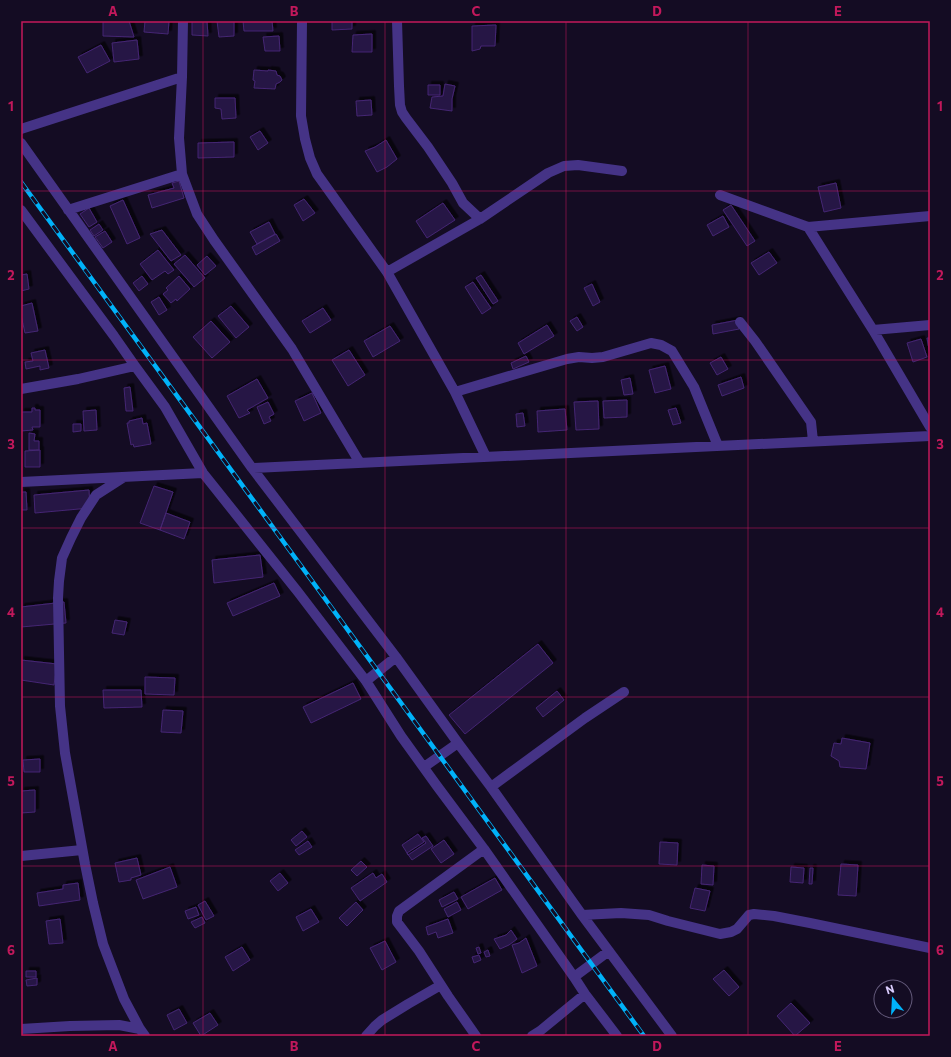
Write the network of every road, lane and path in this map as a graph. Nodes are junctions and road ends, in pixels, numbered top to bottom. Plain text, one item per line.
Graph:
1 (183, 21) edge
2 (302, 21) edge
3 (397, 21) edge
4 (182, 77) junction
5 (21, 129) edge
6 (21, 143) edge
7 (622, 172) dead end
8 (182, 174) junction
9 (720, 196) dead end
10 (21, 210) edge
11 (68, 210) junction
12 (930, 216) edge
13 (480, 219) junction
14 (808, 227) junction
15 (387, 272) junction
16 (740, 322) dead end
17 (930, 324) edge
18 (873, 330) junction
19 (135, 366) junction
20 (21, 389) edge
21 (455, 392) junction
22 (930, 427) edge
23 (930, 436) edge
24 (813, 441) junction
25 (718, 446) junction
26 (486, 457) junction
27 (360, 463) junction
28 (252, 468) junction
29 (203, 473) junction
30 (124, 477) junction
31 (21, 482) edge
32 (396, 658) junction
33 (366, 681) junction
34 (624, 692) dead end
35 (458, 743) junction
36 (424, 767) junction
37 (491, 787) junction
38 (484, 849) junction
39 (82, 850) junction
40 (21, 856) edge
41 (582, 915) junction
42 (930, 948) edge
43 (609, 951) junction
44 (574, 977) junction
45 (441, 985) junction
46 (585, 994) junction
47 (129, 1010) junction
48 (119, 1025) junction
49 (21, 1029) edge
50 (142, 1033) edge
51 (366, 1036) edge
52 (476, 1036) edge
53 (532, 1036) edge
54 (617, 1036) edge
55 (672, 1036) edge

1 - 4 street
2 - 15 street
3 - 13 street
4 - 5 street
4 - 8 street
6 - 11 street
7 - 13 street
8 - 11 street
8 - 27 street
9 - 14 street
10 - 19 street
11 - 28 street
12 - 14 street
13 - 15 street
14 - 18 street
15 - 21 street
16 - 24 street
17 - 18 street
18 - 22 street
19 - 20 street
19 - 29 street
21 - 25 street
21 - 26 street
23 - 24 street
24 - 25 street
25 - 26 street
26 - 27 street
27 - 28 street
28 - 32 street
29 - 30 street
29 - 33 street
30 - 31 street
30 - 39 street
32 - 33 street
32 - 35 street
33 - 36 street
34 - 37 street
35 - 36 street
35 - 37 street
36 - 38 street
37 - 41 street
38 - 44 street
38 - 45 street
39 - 40 street
39 - 47 street
41 - 42 street
41 - 43 street
43 - 44 street
43 - 55 street
44 - 46 street
45 - 51 street
45 - 52 street
46 - 53 street
46 - 54 street
47 - 48 street
47 - 50 street
48 - 49 street
48 - 50 street

